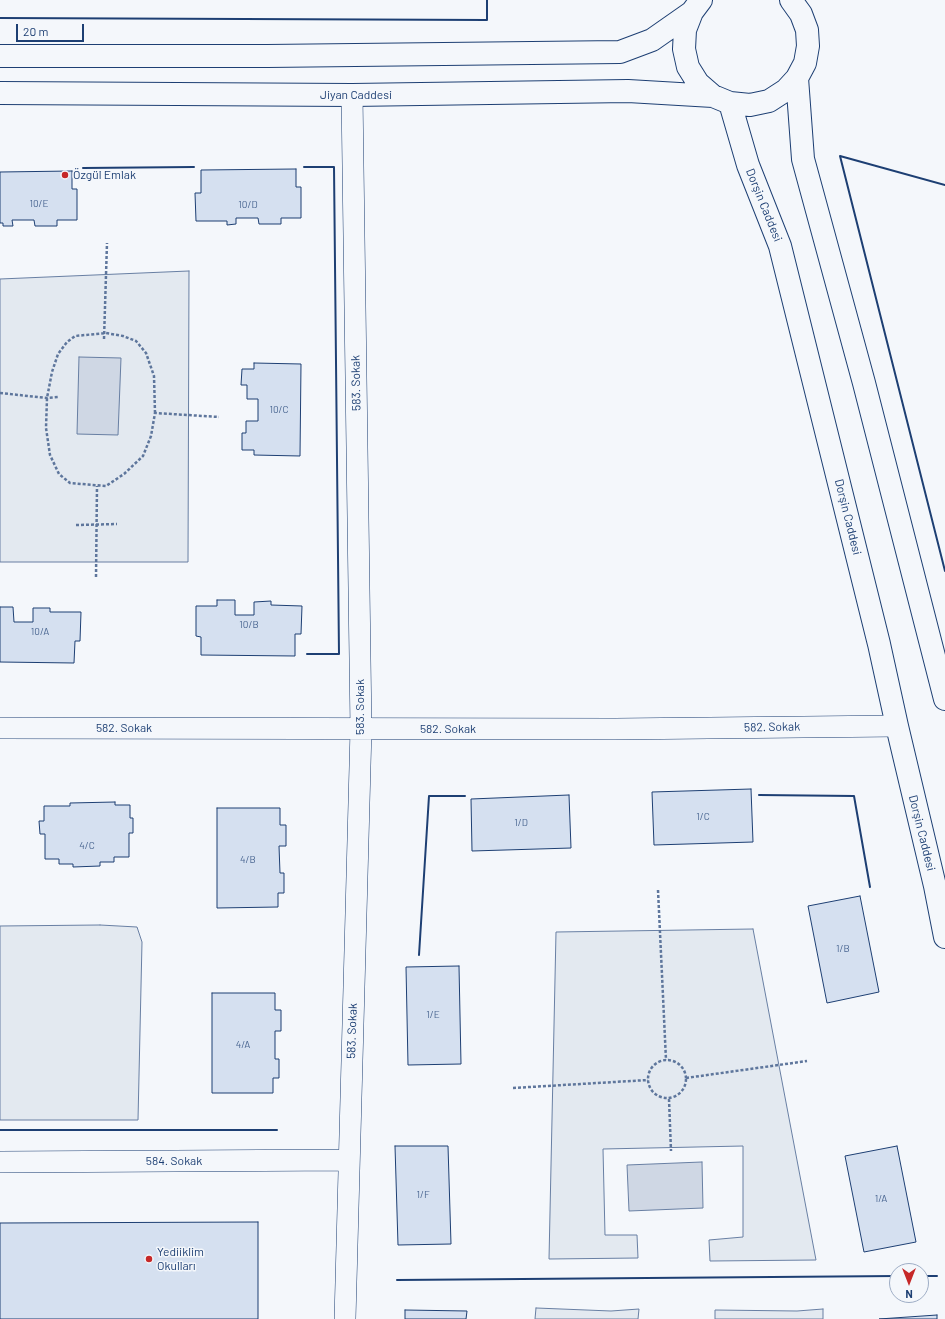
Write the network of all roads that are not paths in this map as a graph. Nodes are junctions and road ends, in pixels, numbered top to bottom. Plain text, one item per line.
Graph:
1 (791, 0) edge
2 (697, 6) edge
3 (0, 56) edge
4 (797, 78) junction
5 (0, 94) edge
6 (352, 95) junction
7 (721, 100) junction
8 (945, 699) edge
9 (897, 726) junction
10 (0, 728) edge
11 (361, 729) junction
12 (945, 937) edge
13 (348, 1160) junction
14 (0, 1162) edge
15 (345, 1319) edge

1 - 4 main road
2 - 3 main road
2 - 7 main road
4 - 7 main road, Jiyan Caddesi
4 - 8 main road
5 - 6 main road, Jiyan Caddesi
6 - 7 main road, Jiyan Caddesi
6 - 11 street, 583. Sokak
7 - 9 main road, Dorşin Caddesi
9 - 11 street, 582. Sokak
9 - 12 main road, Dorşin Caddesi
10 - 11 street, 582. Sokak
11 - 13 street, 583. Sokak
13 - 14 street, 584. Sokak
13 - 15 street, 583. Sokak

